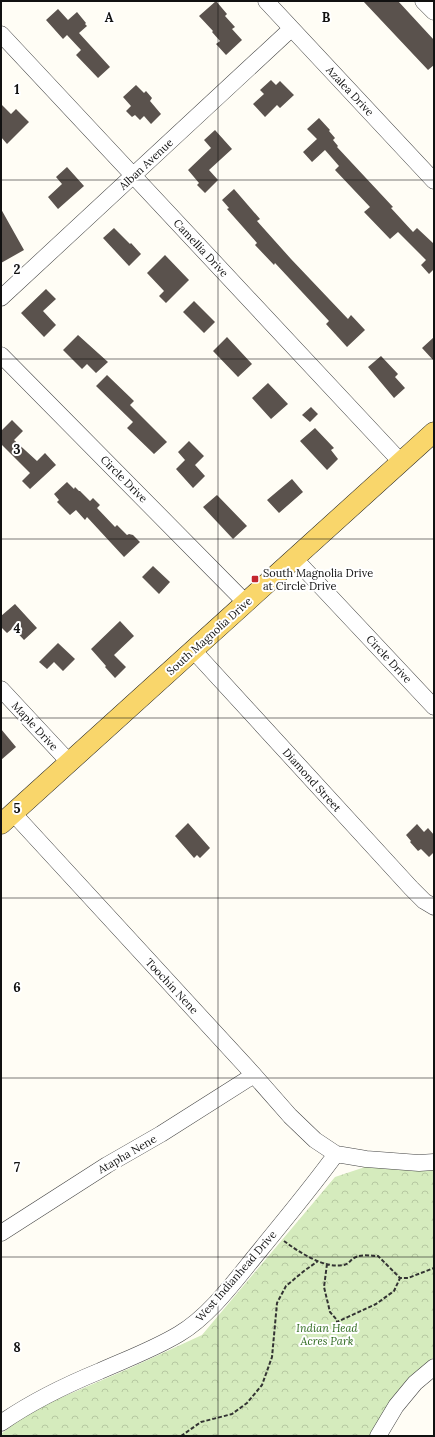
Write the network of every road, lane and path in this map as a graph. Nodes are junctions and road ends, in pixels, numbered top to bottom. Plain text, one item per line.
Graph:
1 (266, 1) edge
2 (423, 1) edge
3 (434, 12) edge
4 (291, 29) junction
5 (1, 34) edge
6 (133, 176) junction
7 (434, 181) edge
8 (1, 298) edge
9 (1, 355) edge
10 (434, 432) edge
11 (401, 462) junction
12 (295, 559) junction
13 (246, 603) junction
14 (193, 650) junction
15 (1, 689) edge
16 (434, 707) edge
17 (69, 762) junction
18 (7, 818) edge
19 (434, 906) edge
20 (254, 1075) junction
21 (336, 1154) junction
22 (434, 1162) edge
23 (1, 1233) edge
24 (274, 1233) junction
25 (318, 1261) junction
26 (327, 1264) junction
27 (434, 1268) edge
28 (400, 1278) junction
29 (434, 1367) edge
30 (1, 1423) edge
31 (181, 1436) edge
32 (378, 1436) edge

1 - 4 street, Azalea Drive
2 - 3 street
4 - 6 street, Alban Avenue
4 - 7 street, Azalea Drive
5 - 6 street, Camellia Drive
6 - 8 street, Alban Avenue
6 - 11 street, Camellia Drive
9 - 13 street, Circle Drive
10 - 11 main road, South Magnolia Drive
11 - 12 main road, South Magnolia Drive
12 - 13 main road, South Magnolia Drive
12 - 16 street, Circle Drive
13 - 14 main road, South Magnolia Drive
14 - 17 main road, South Magnolia Drive
14 - 19 street, Diamond Street
15 - 17 street, Maple Drive
17 - 18 main road, South Magnolia Drive
18 - 20 street, Toochin Nene
20 - 21 street, Toochin Nene
20 - 23 street, Atapha Nene
21 - 22 street
21 - 24 street, West Indianhead Drive
24 - 25 path
24 - 30 street, West Indianhead Drive
25 - 26 path
25 - 31 path
26 - 28 path
26 - 28 path
27 - 28 path
29 - 32 street

